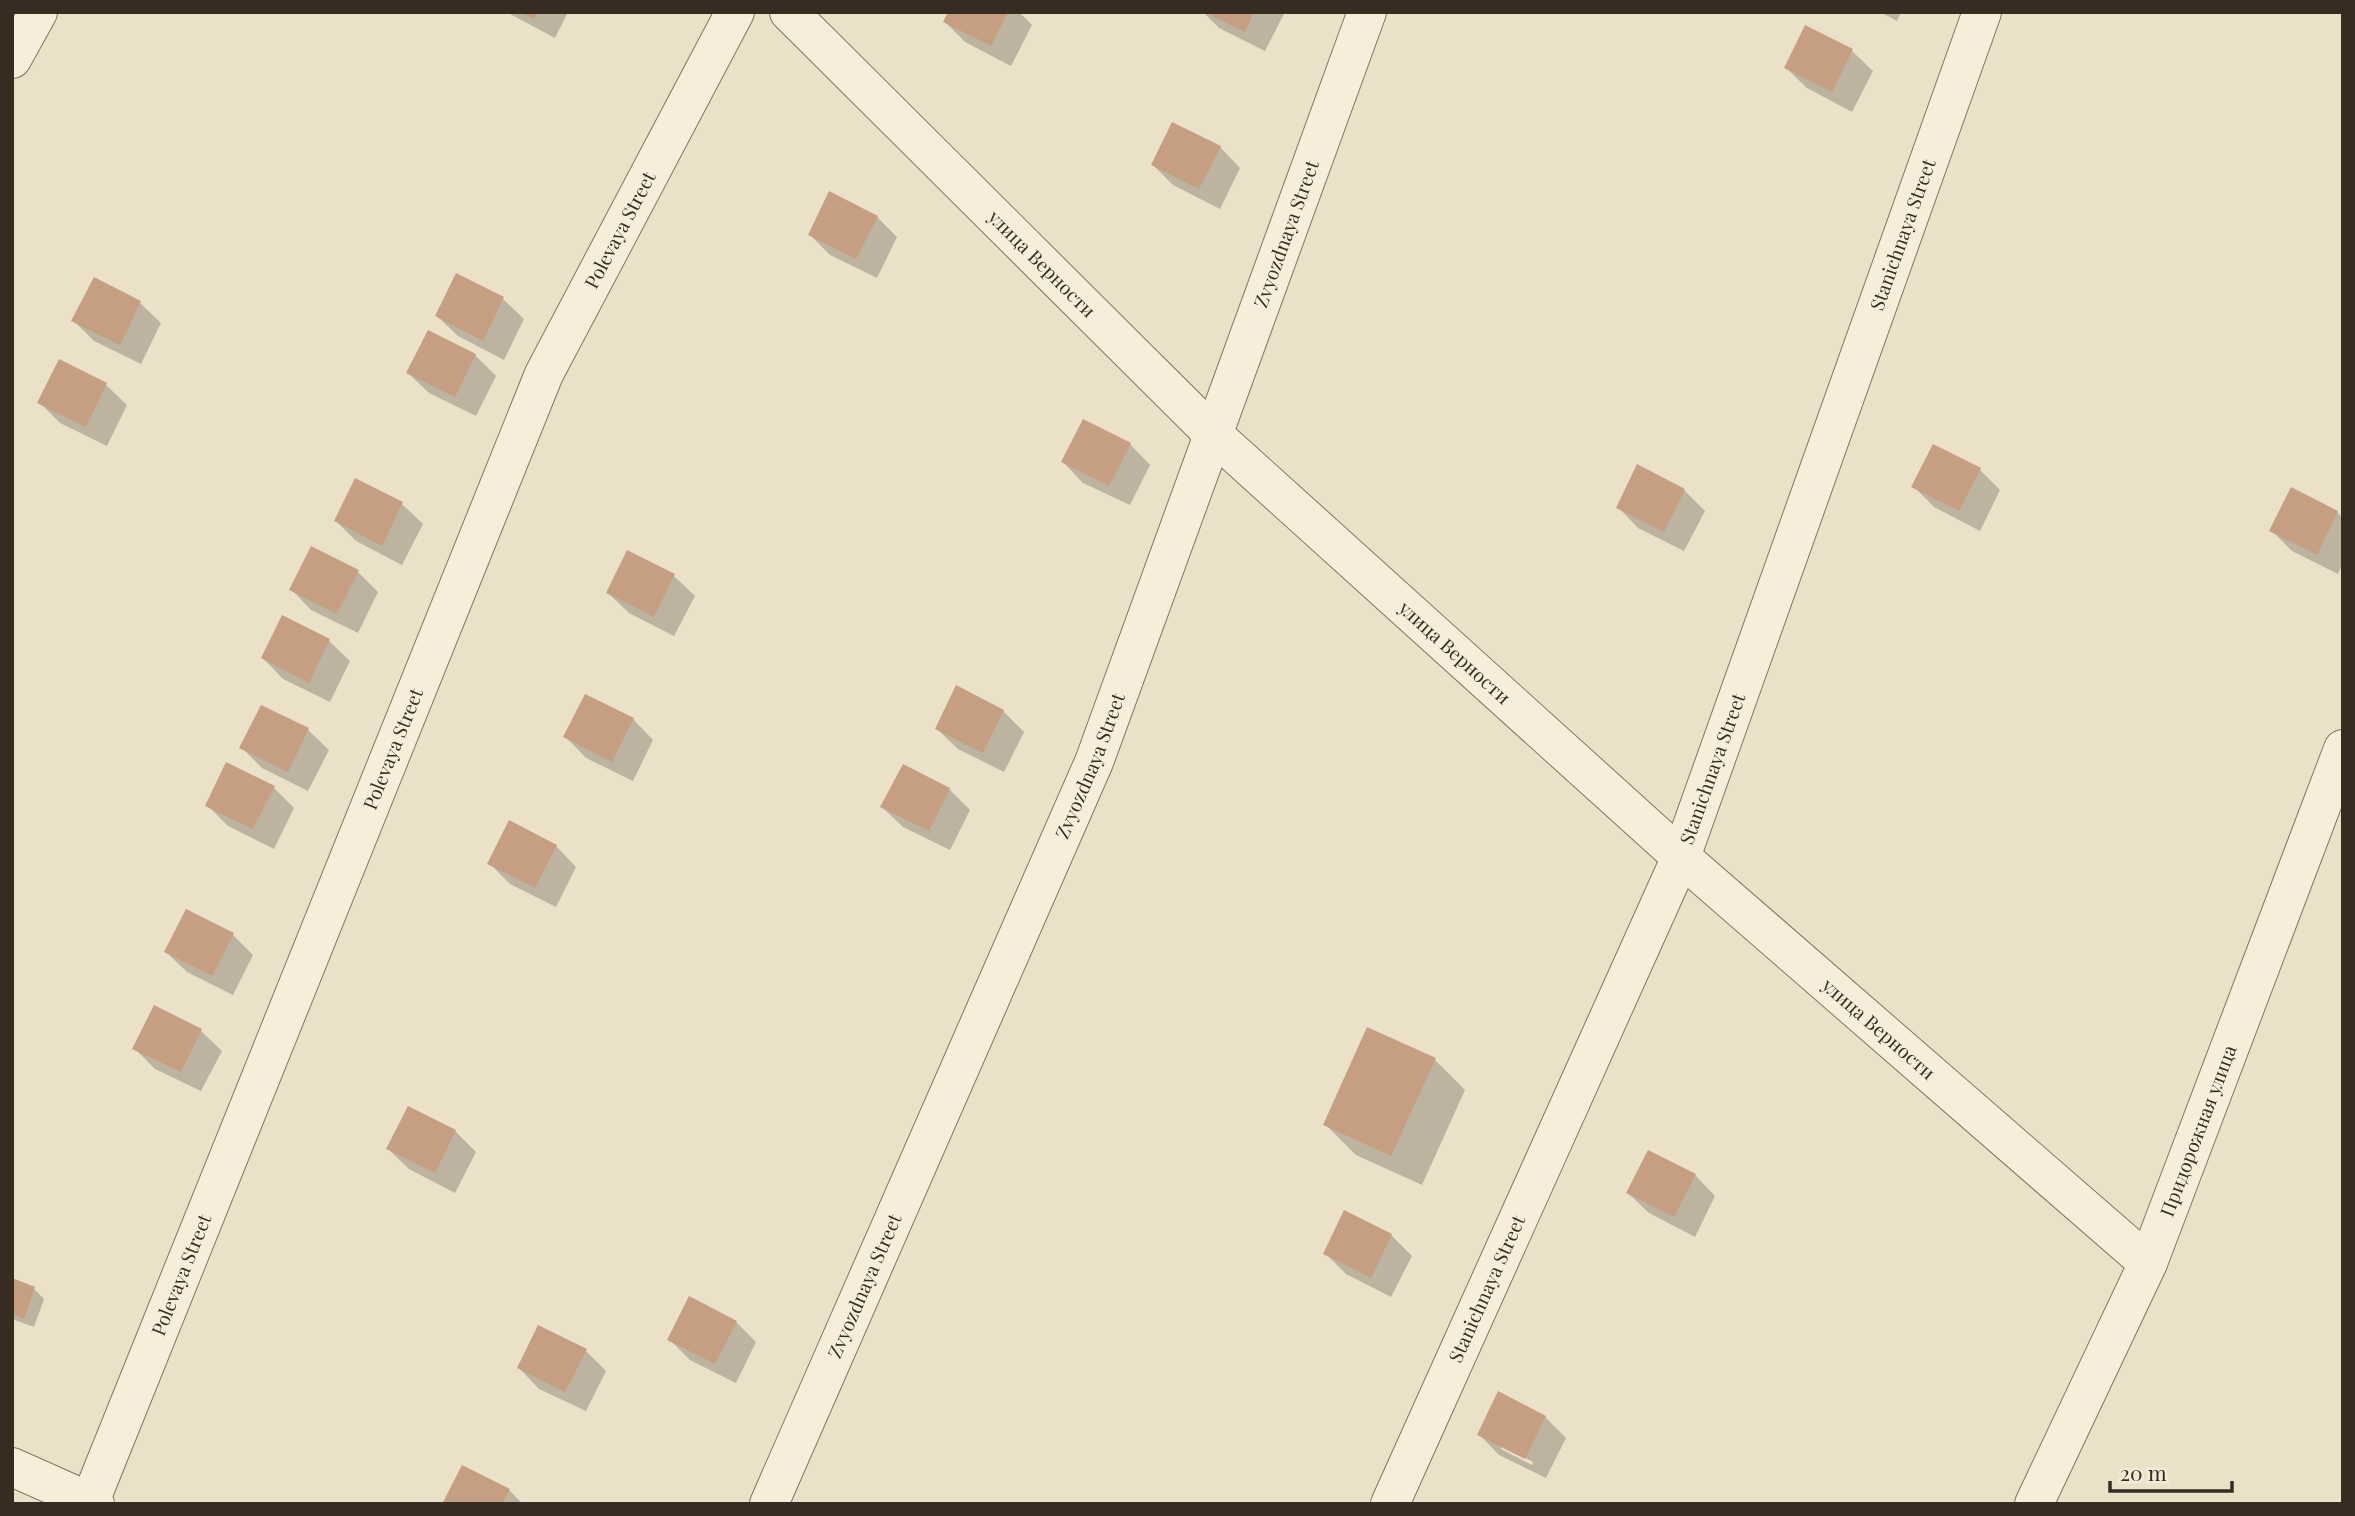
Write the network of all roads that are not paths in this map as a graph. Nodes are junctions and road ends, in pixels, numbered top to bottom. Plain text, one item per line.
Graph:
1 (38, 12) edge
2 (735, 12) edge
3 (789, 12) edge
4 (1367, 12) edge
5 (1982, 12) edge
6 (12, 59) edge
7 (1214, 435) junction
8 (2343, 749) edge
9 (1681, 857) junction
10 (2148, 1263) junction
11 (12, 1467) edge
12 (91, 1503) edge
13 (769, 1504) edge
14 (1390, 1504) edge
15 (2034, 1504) edge

1 - 6 street
2 - 12 street, Polevaya Street
3 - 7 street, улица Верности
4 - 7 street, Zvyozdnaya Street
5 - 9 street, Stanichnaya Street
7 - 9 street, улица Верности
7 - 13 street, Zvyozdnaya Street
8 - 10 street, Придорожная улица
9 - 10 street, улица Верности
9 - 14 street, Stanichnaya Street
10 - 15 street, Придорожная улица
11 - 12 street

